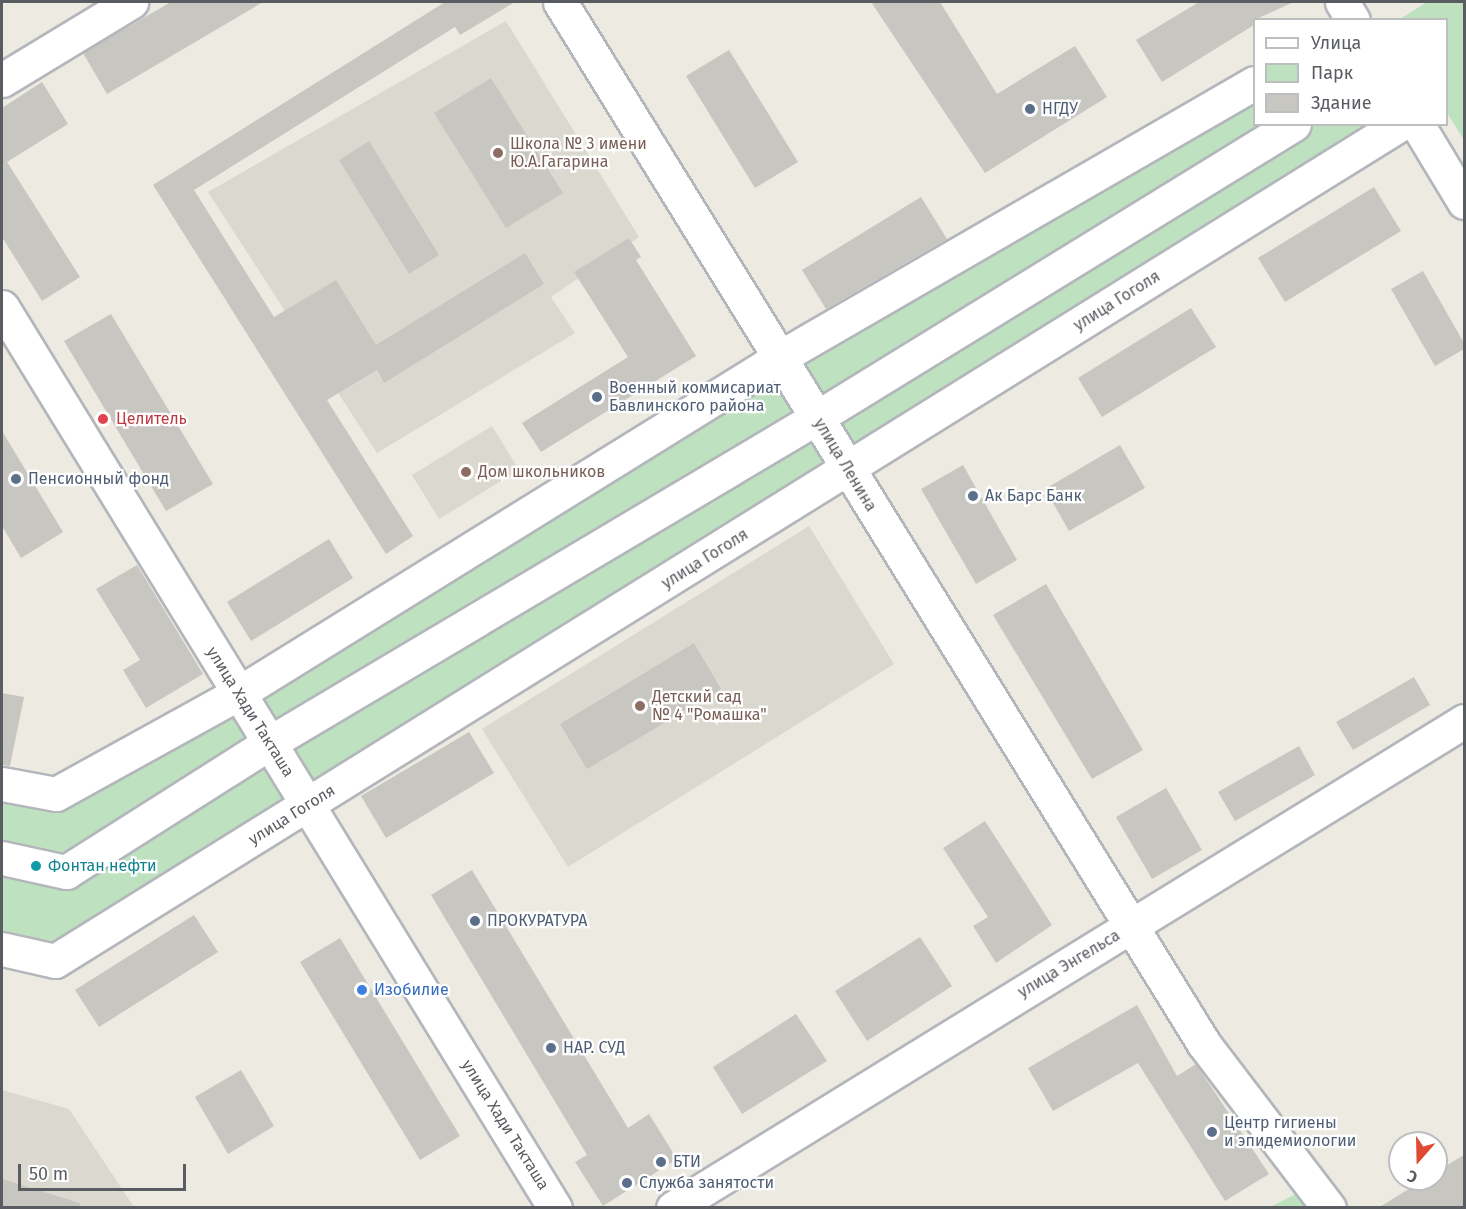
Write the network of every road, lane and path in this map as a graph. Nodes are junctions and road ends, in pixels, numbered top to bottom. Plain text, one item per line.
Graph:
1 (131, 2) edge
2 (560, 2) edge
3 (1342, 2) edge
4 (1352, 18) edge
5 (2, 80) edge
6 (1253, 84) edge
7 (1291, 126) edge
8 (1397, 126) edge
9 (1418, 126) edge
10 (1464, 202) edge
11 (2, 308) edge
12 (782, 356) junction
13 (816, 418) junction
14 (847, 471) junction
15 (239, 693) junction
16 (1464, 721) edge
17 (271, 742) junction
18 (2, 784) edge
19 (306, 806) junction
20 (2, 858) edge
21 (1133, 926) junction
22 (2, 949) edge
23 (555, 1208) edge
24 (673, 1208) edge
25 (1329, 1208) edge

1 - 5 street
2 - 12 street, улица Ленина
3 - 4 street
6 - 12 street
7 - 13 street
8 - 14 street, улица Гоголя
9 - 10 street
11 - 15 street, улица Хади Такташа
12 - 13 street, улица Ленина
12 - 15 street
13 - 14 street, улица Ленина
13 - 17 street
14 - 19 street, улица Гоголя
14 - 21 street, улица Ленина
15 - 17 street, улица Хади Такташа
15 - 18 street
16 - 21 street, улица Энгельса
17 - 19 street, улица Хади Такташа
17 - 20 street
19 - 22 street, улица Гоголя
19 - 23 street, улица Хади Такташа
21 - 24 street, улица Энгельса
21 - 25 street, улица Ленина

